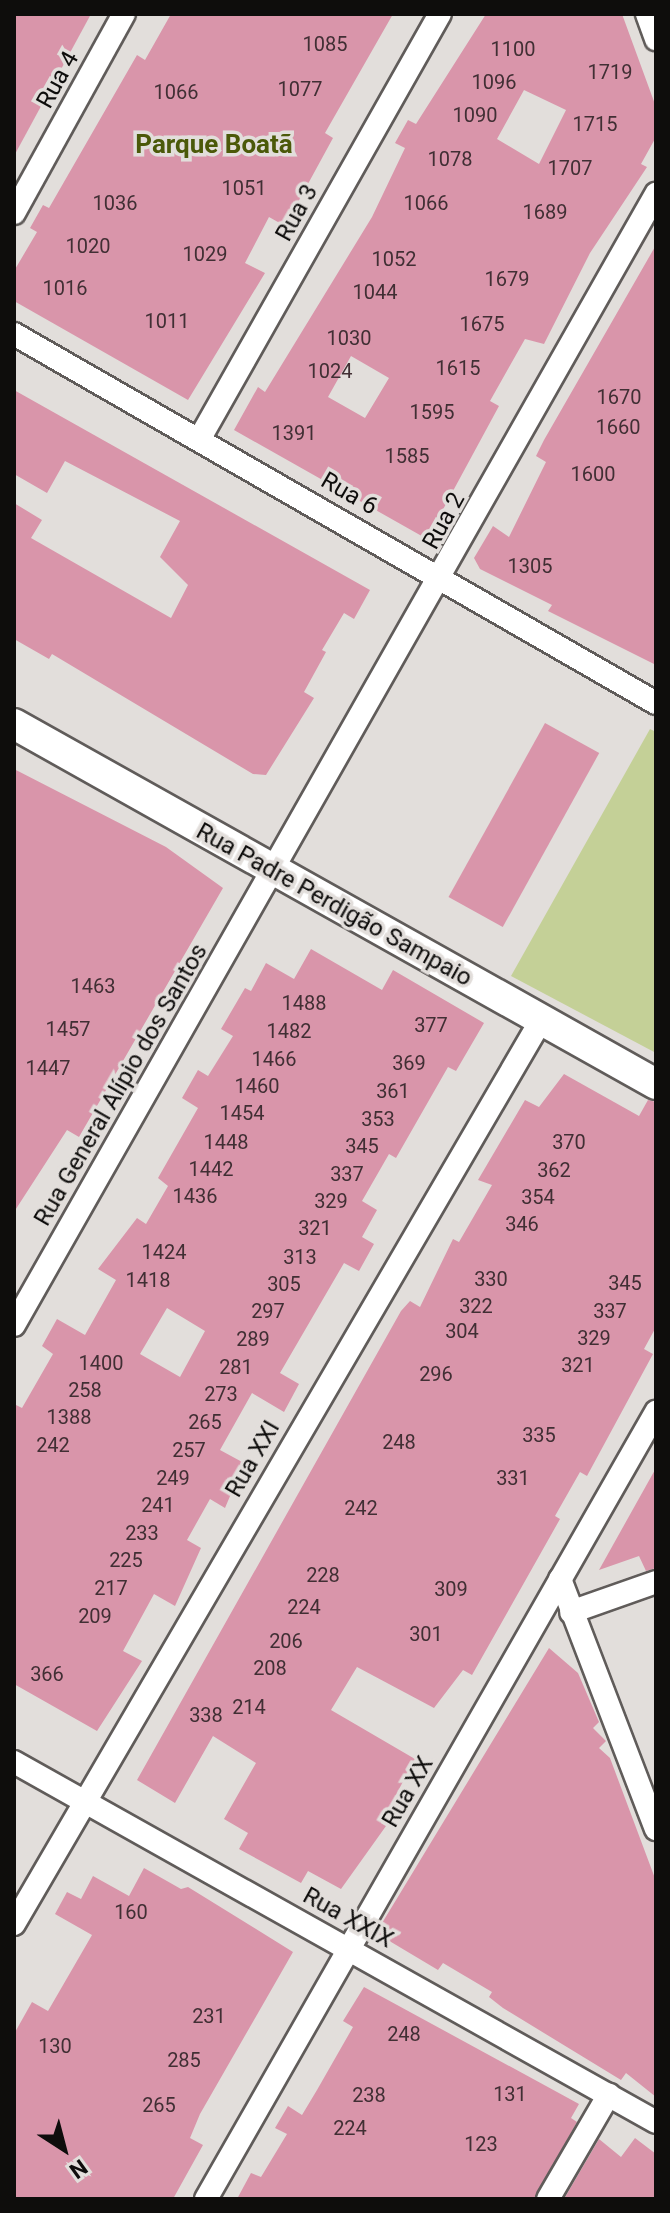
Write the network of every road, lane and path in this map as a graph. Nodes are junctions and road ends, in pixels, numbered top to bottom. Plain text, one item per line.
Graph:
1 (124, 14) edge
2 (440, 14) edge
3 (647, 14) edge
4 (656, 39) edge
5 (656, 194) edge
6 (14, 213) edge
7 (14, 334) edge
8 (200, 438) junction
9 (443, 578) junction
10 (656, 703) edge
11 (14, 724) edge
12 (273, 871) junction
13 (540, 1022) junction
14 (656, 1084) edge
15 (14, 1325) edge
16 (656, 1412) edge
17 (560, 1579) junction
18 (656, 1582) edge
19 (571, 1612) junction
20 (14, 1762) edge
21 (81, 1803) junction
22 (656, 1829) edge
23 (14, 1924) edge
24 (350, 1948) junction
25 (609, 2094) junction
26 (656, 2122) edge
27 (206, 2199) edge
28 (548, 2199) edge

1 - 6 street, Rua 4
2 - 8 street, Rua 3
3 - 4 street
5 - 9 street, Rua 2
7 - 8 street, Rua 6
8 - 9 street, Rua 6
9 - 10 street, Rua 6
9 - 12 street, Rua 2
11 - 12 main road, Rua Padre Perdigão Sampaio
12 - 13 main road, Rua Padre Perdigão Sampaio
12 - 15 street, Rua General Alípio dos Santos
13 - 14 main road, Rua Padre Perdigão Sampaio
13 - 21 street, Rua XXI
16 - 17 street, Rua XX
17 - 19 street
17 - 24 street, Rua XX
18 - 19 street
19 - 22 street
20 - 21 street, Rua XXIX
21 - 23 street, Rua XXI
21 - 24 street, Rua XXIX
24 - 25 street, Rua XXIX
24 - 27 street, Rua XX
25 - 26 street, Rua XXIX
25 - 28 street

